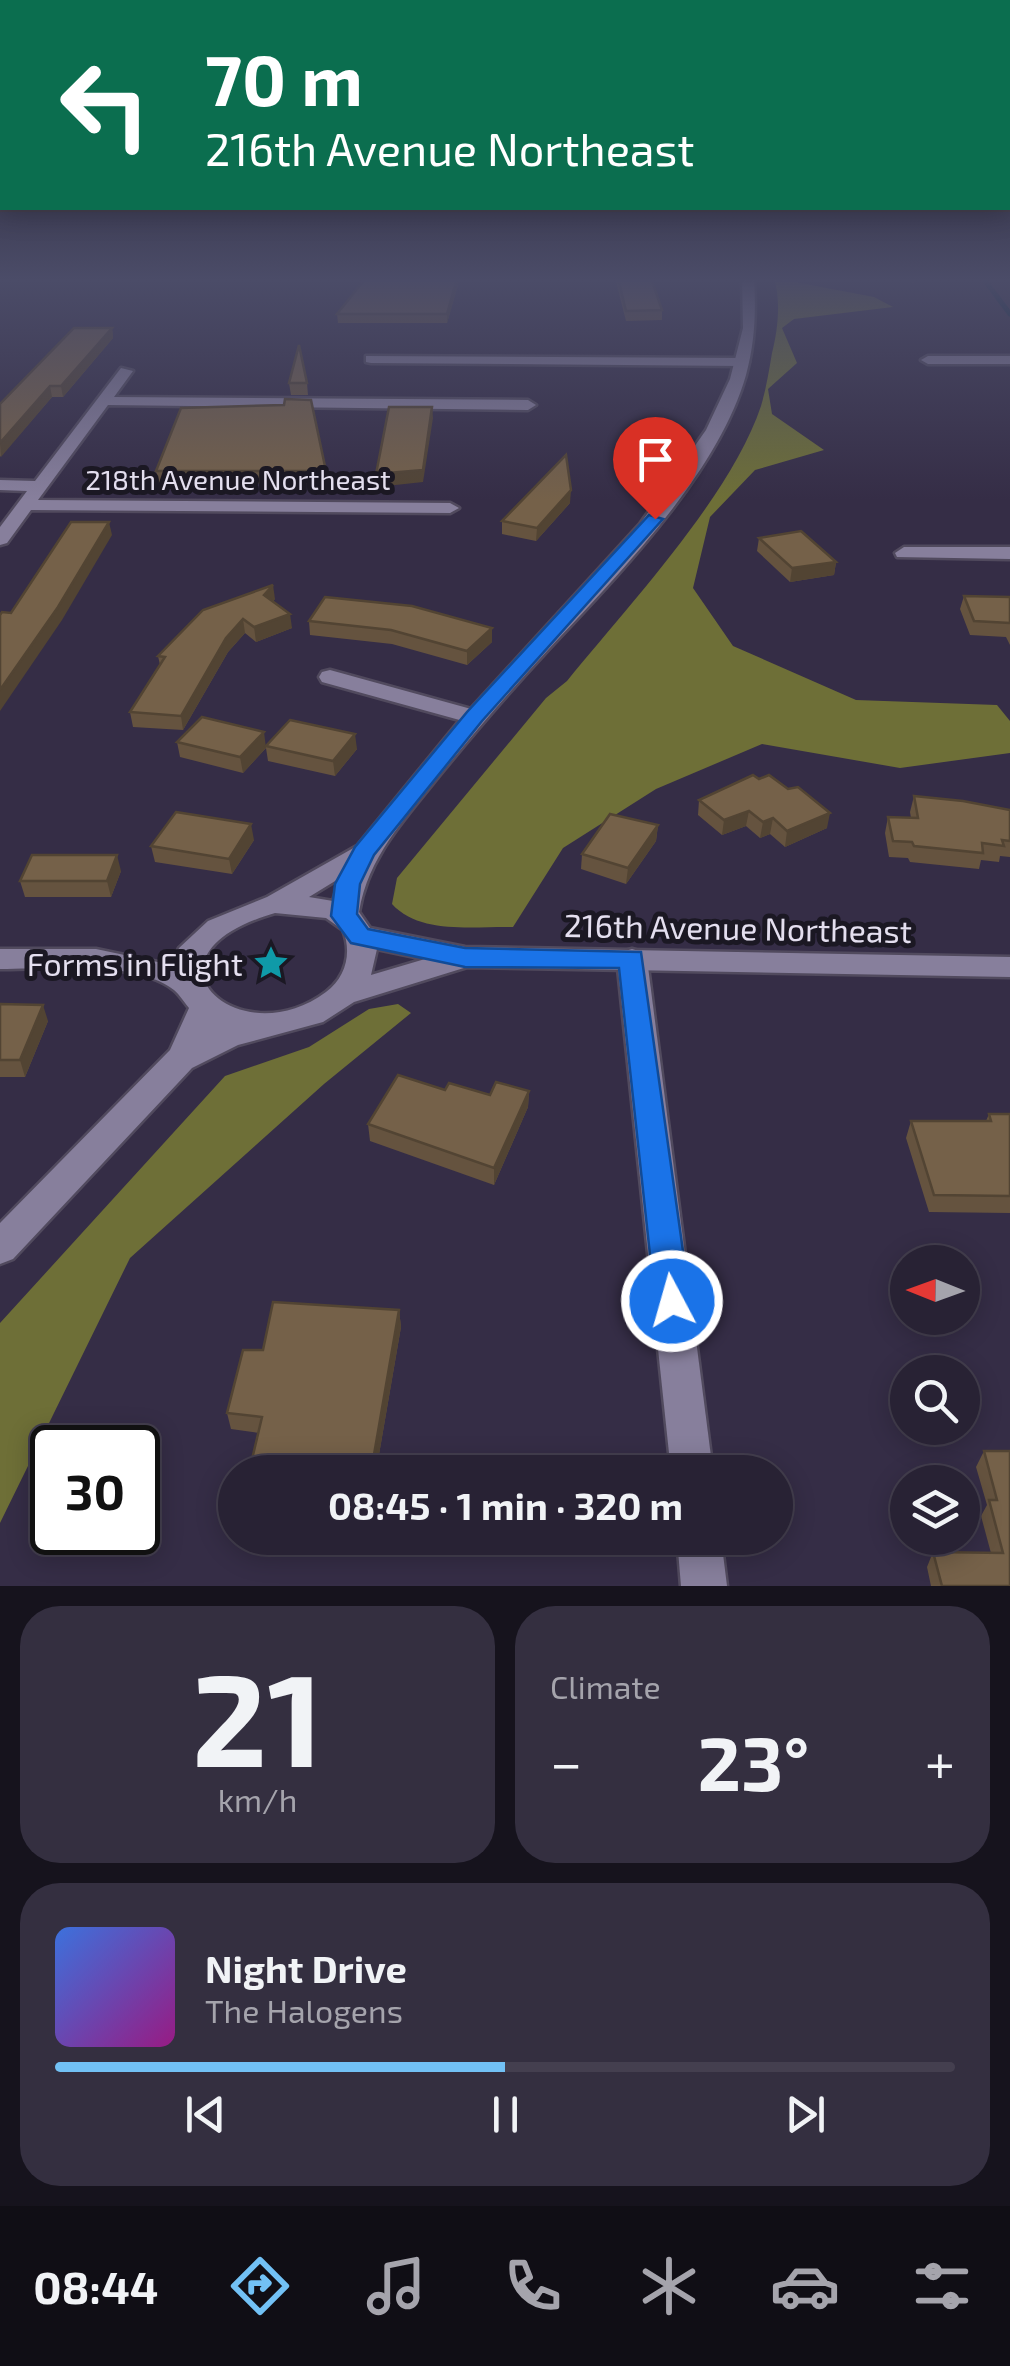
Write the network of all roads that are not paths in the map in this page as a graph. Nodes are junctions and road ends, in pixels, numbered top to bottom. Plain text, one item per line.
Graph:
1 (744, 352) edge
2 (371, 358) dead end
3 (928, 360) dead end
4 (1010, 360) edge
5 (742, 362) junction
6 (126, 371) dead end
7 (104, 401) junction
8 (528, 404) dead end
9 (0, 485) edge
10 (39, 486) junction
11 (26, 505) junction
12 (450, 508) dead end
13 (0, 539) edge
14 (904, 553) dead end
15 (1010, 553) edge
16 (330, 677) dead end
17 (474, 717) junction
18 (364, 853) junction
19 (276, 904) junction
20 (352, 926) junction
21 (204, 936) junction
22 (465, 957) junction
23 (0, 959) edge
24 (632, 959) junction
25 (128, 961) junction
26 (1010, 967) edge
27 (345, 994) junction
28 (196, 995) junction
29 (276, 1024) junction
30 (181, 1060) junction
31 (0, 1248) edge
32 (690, 1455) edge
33 (701, 1555) edge
34 (704, 1586) edge

1 - 5 street
2 - 5 street
3 - 4 street
5 - 17 street
6 - 7 street
7 - 8 street
7 - 10 street
9 - 10 street, 218th Avenue Northeast
10 - 11 street
11 - 12 street, 218th Avenue Northeast
11 - 13 street
14 - 15 street
16 - 17 street
17 - 18 street
18 - 19 street
18 - 20 street
19 - 20 street
19 - 21 street
20 - 22 street, 216th Avenue Northeast
20 - 27 street
21 - 25 street
21 - 28 street
22 - 24 street, 216th Avenue Northeast
22 - 27 street, 216th Avenue Northeast
23 - 25 street
24 - 26 street, 216th Avenue Northeast
24 - 32 street
25 - 28 street
27 - 29 street
28 - 29 street
28 - 30 street
29 - 30 street
30 - 31 street
33 - 34 street

